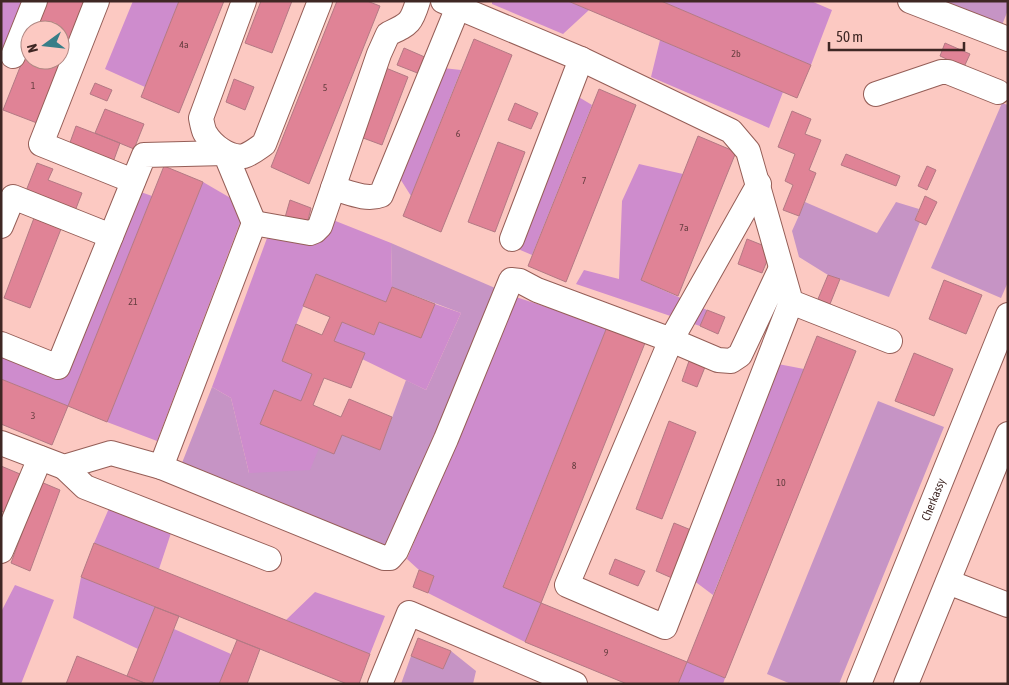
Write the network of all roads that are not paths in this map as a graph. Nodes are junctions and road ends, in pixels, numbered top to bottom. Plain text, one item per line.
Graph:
1 (35, 1) edge
2 (97, 1) edge
3 (244, 1) edge
4 (320, 1) edge
5 (418, 1) edge
6 (910, 1) edge
7 (450, 4) edge
8 (1008, 39) edge
9 (13, 56) dead end
10 (581, 59) junction
11 (998, 92) dead end
12 (876, 94) dead end
13 (225, 153) junction
14 (133, 182) junction
15 (759, 184) junction
16 (333, 188) junction
17 (254, 223) junction
18 (1, 226) edge
19 (111, 236) junction
20 (512, 239) dead end
21 (781, 268) junction
22 (790, 302) junction
23 (1008, 315) edge
24 (671, 340) junction
25 (890, 341) dead end
26 (1, 344) edge
27 (1008, 434) edge
28 (1, 443) edge
29 (40, 458) junction
30 (64, 467) junction
31 (161, 467) junction
32 (1, 551) edge
33 (270, 559) dead end
34 (948, 582) junction
35 (1008, 605) edge
36 (380, 684) edge
37 (575, 684) edge
38 (859, 684) edge
39 (906, 684) edge

1 - 9 street
2 - 14 street
3 - 13 street
4 - 13 street
5 - 16 street
6 - 8 street
7 - 10 street
7 - 16 street
10 - 15 street
10 - 20 street
11 - 12 street
13 - 14 street
13 - 17 street
14 - 19 street
15 - 21 street
15 - 24 street
16 - 17 street
17 - 31 street
18 - 19 street
19 - 26 street
21 - 22 street
21 - 24 street
22 - 24 street
22 - 25 street
23 - 38 street, Cherkassy
24 - 31 street
27 - 34 street
28 - 29 street
29 - 30 street
29 - 32 street
30 - 31 street
30 - 33 street
34 - 35 street
34 - 39 street
36 - 37 street

